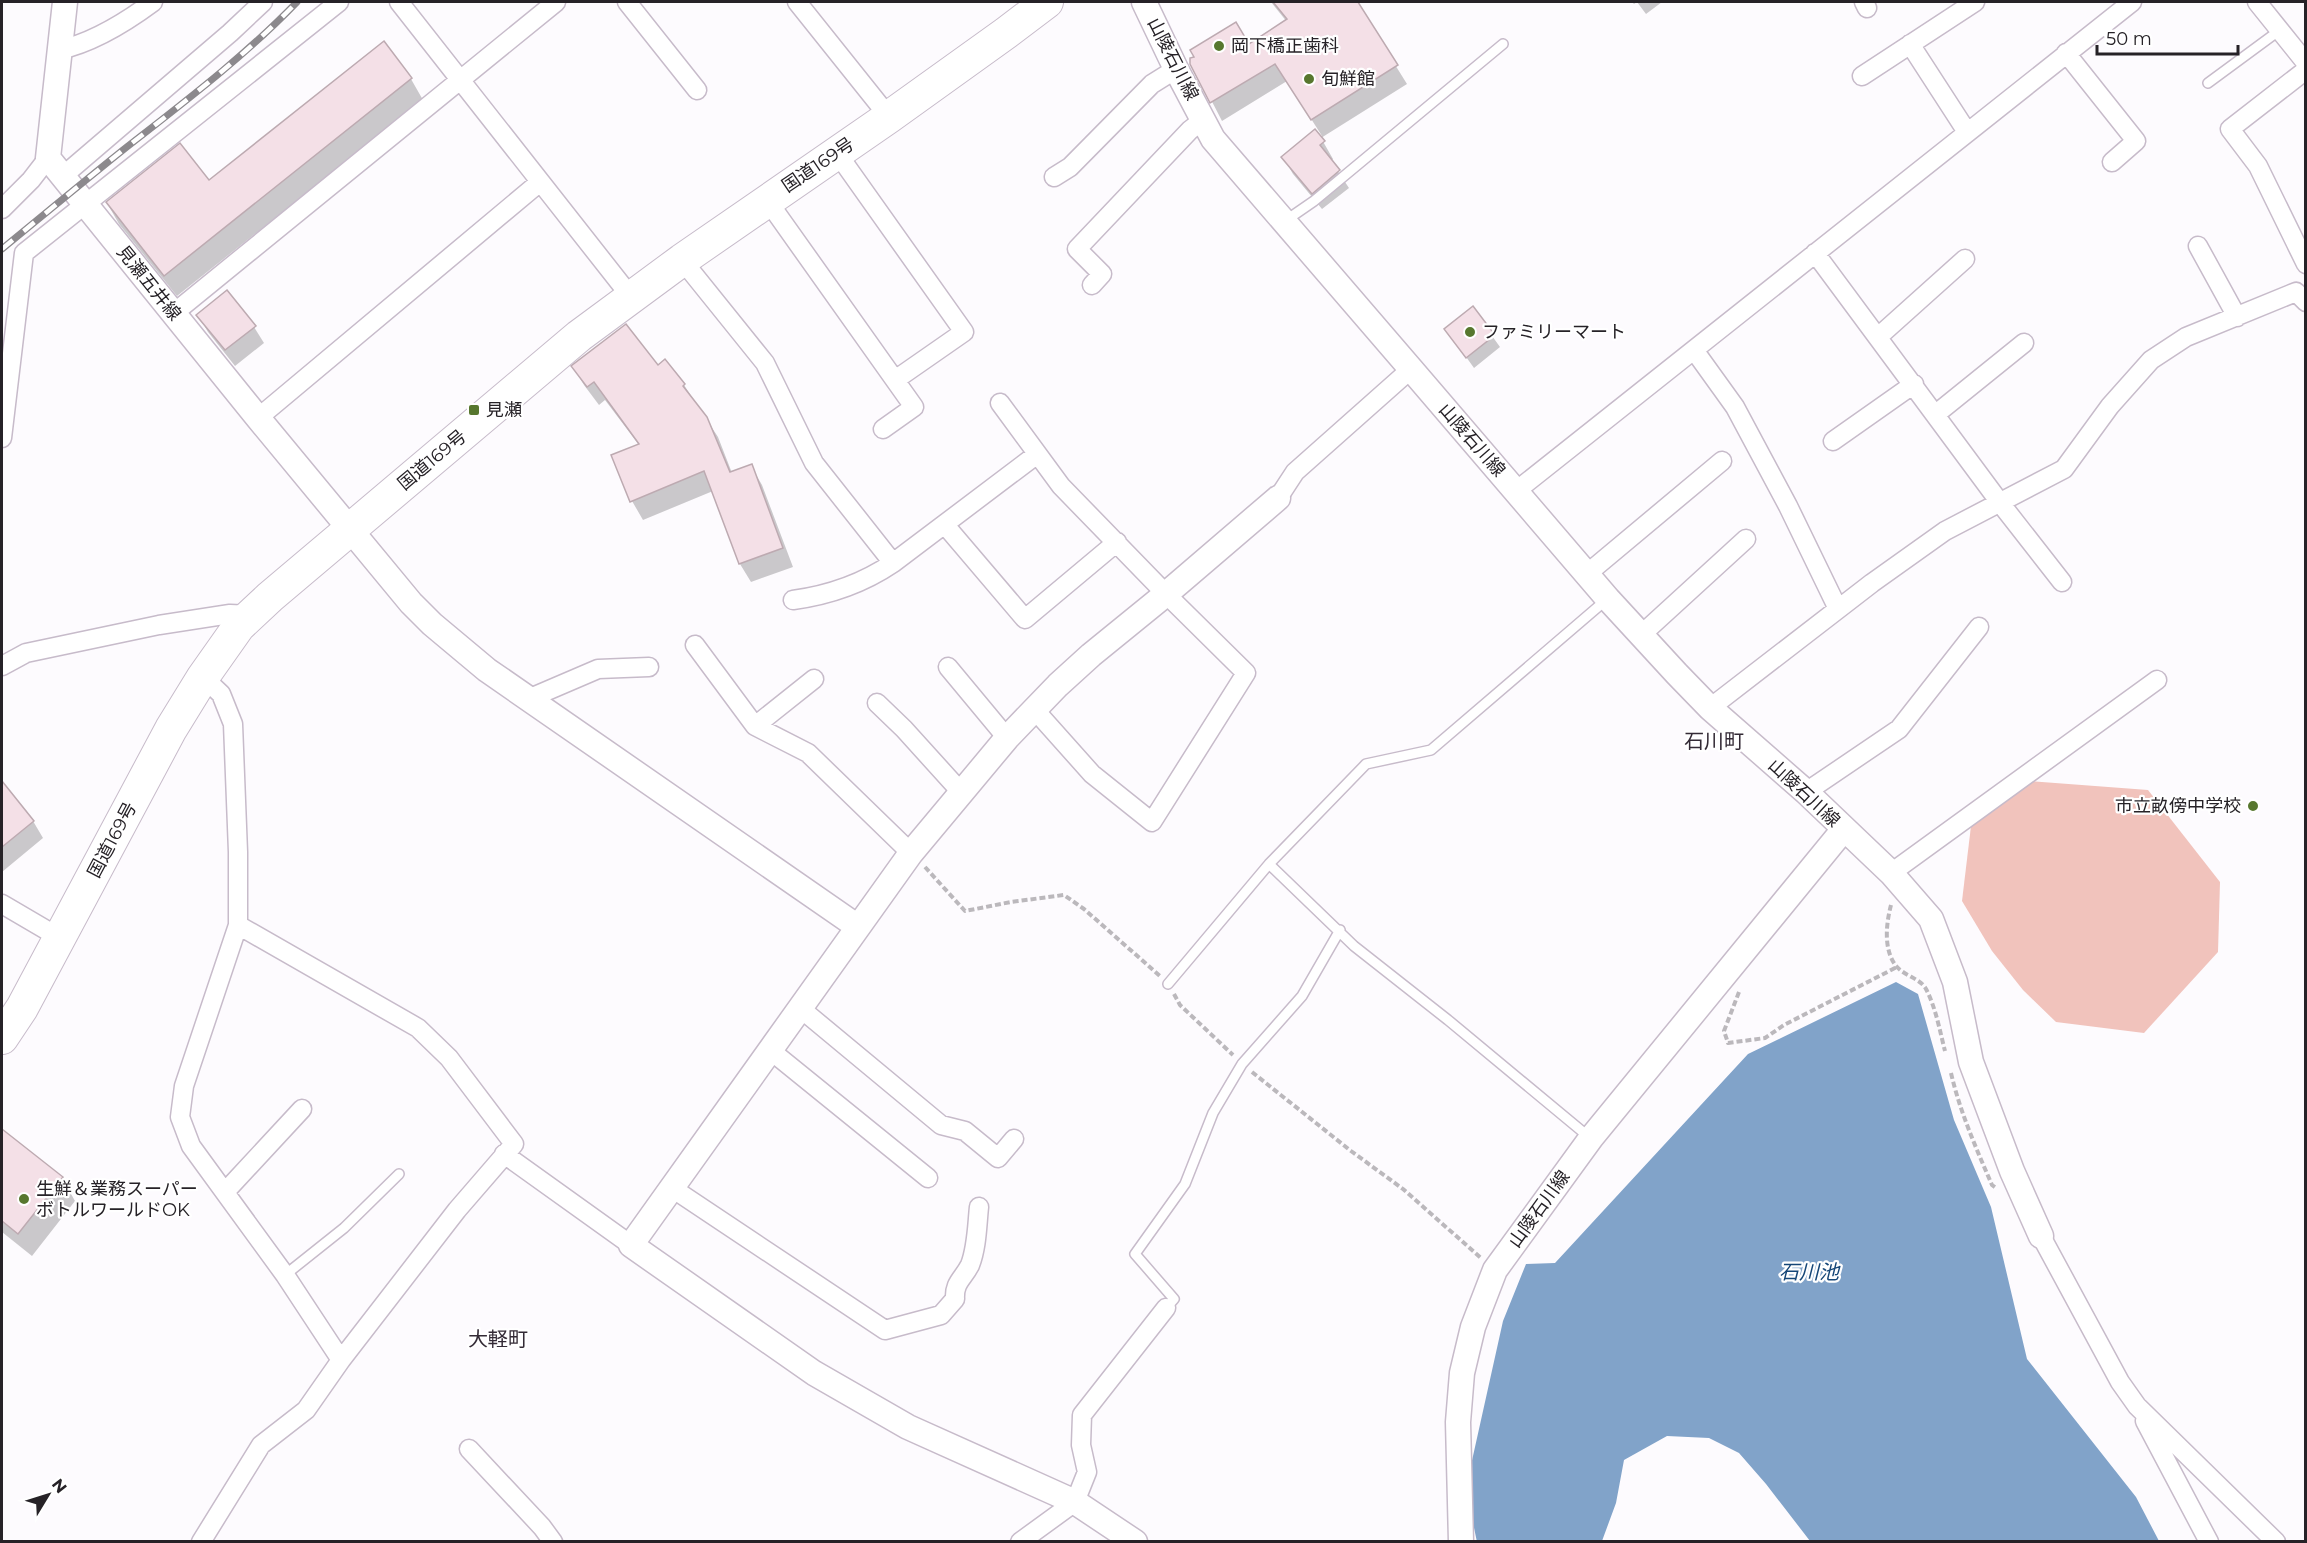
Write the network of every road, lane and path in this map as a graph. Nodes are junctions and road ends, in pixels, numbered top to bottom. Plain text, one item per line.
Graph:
1 (65, 2) edge
2 (153, 2) edge
3 (263, 2) edge
4 (339, 2) edge
5 (399, 2) edge
6 (556, 2) edge
7 (627, 2) edge
8 (797, 2) edge
9 (1047, 2) edge
10 (1144, 2) edge
11 (1975, 2) edge
12 (2132, 2) edge
13 (2257, 2) edge
14 (2280, 30) junction
15 (1503, 44) dead end
16 (1910, 44) junction
17 (59, 50) junction
18 (2066, 53) junction
19 (2306, 63) edge
20 (1176, 69) junction
21 (2306, 70) edge
22 (1862, 75) dead end
23 (459, 79) junction
24 (2208, 83) dead end
25 (697, 90) dead end
26 (889, 117) junction
27 (1203, 120) junction
28 (1967, 132) junction
29 (837, 153) junction
30 (2112, 162) dead end
31 (56, 167) junction
32 (1054, 177) dead end
33 (540, 182) junction
34 (768, 200) junction
35 (85, 205) junction
36 (2, 209) edge
37 (1285, 222) junction
38 (2198, 246) dead end
39 (1815, 253) junction
40 (1965, 259) dead end
41 (682, 260) junction
42 (2306, 264) edge
43 (1092, 285) dead end
44 (2302, 293) edge
45 (631, 297) junction
46 (174, 313) junction
47 (2237, 317) junction
48 (1878, 337) junction
49 (2024, 342) dead end
50 (1694, 350) junction
51 (1411, 369) junction
52 (895, 380) junction
53 (1914, 384) junction
54 (1000, 404) dead end
55 (1936, 414) junction
56 (258, 418) junction
57 (883, 429) dead end
58 (2, 438) edge
59 (1833, 441) dead end
60 (1036, 455) junction
61 (1722, 461) dead end
62 (1516, 491) junction
63 (1278, 498) joint
64 (2001, 504) junction
65 (945, 525) junction
66 (350, 530) junction
67 (1746, 539) dead end
68 (1117, 542) junction
69 (893, 563) junction
70 (1588, 573) junction
71 (2062, 582) dead end
72 (1166, 594) junction
73 (1608, 599) junction
74 (793, 600) dead end
75 (1838, 609) junction
76 (251, 615) junction
77 (1979, 627) dead end
78 (1641, 635) junction
79 (695, 645) dead end
80 (2, 666) edge
81 (649, 667) dead end
82 (948, 667) dead end
83 (203, 677) junction
84 (814, 679) dead end
85 (2157, 680) dead end
86 (528, 699) junction
87 (877, 703) dead end
88 (1710, 708) junction
89 (1034, 709) junction
90 (755, 726) junction
91 (1007, 738) junction
92 (962, 792) junction
93 (1806, 792) junction
94 (1844, 829) junction
95 (911, 853) junction
96 (1269, 864) junction
97 (1897, 880) junction
98 (2, 904) edge
99 (238, 925) junction
100 (858, 927) junction
101 (1340, 930) junction
102 (60, 938) junction
103 (1732, 965) junction
104 (1168, 984) junction
105 (800, 1008) junction
106 (2, 1038) edge
107 (770, 1050) junction
108 (1242, 1064) junction
109 (302, 1109) dead end
110 (1014, 1138) dead end
111 (1591, 1138) junction
112 (504, 1154) junction
113 (399, 1174) dead end
114 (928, 1178) dead end
115 (672, 1188) junction
116 (225, 1192) junction
117 (979, 1207) dead end
118 (2041, 1236) joint
119 (631, 1245) junction
120 (1495, 1270) junction
121 (285, 1275) junction
122 (1166, 1308) joint
123 (341, 1359) junction
124 (2137, 1406) junction
125 (468, 1449) dead end
126 (1075, 1502) junction
127 (201, 1542) edge
128 (552, 1542) edge
129 (1020, 1542) edge
130 (1135, 1542) edge
131 (1461, 1542) edge
132 (2209, 1542) edge
133 (2276, 1542) edge

1 - 17 street
2 - 17 street
3 - 31 street
4 - 35 street
5 - 23 street
6 - 23 street
7 - 25 street
8 - 26 street
9 - 26 highway, 国道169号
10 - 20 street, 山陵石川線
11 - 16 street
12 - 18 street
13 - 14 street
14 - 19 street
14 - 24 lane
15 - 37 lane
16 - 22 street
16 - 28 street
17 - 31 street
18 - 28 street
18 - 30 street
20 - 27 street, 山陵石川線
20 - 32 street
21 - 42 street
23 - 33 street
23 - 46 street
26 - 29 highway, 国道169号
27 - 37 street, 山陵石川線
27 - 43 street
28 - 39 street
29 - 34 highway, 国道169号
29 - 52 street
31 - 35 street, 見瀬五井線
31 - 36 street
33 - 45 street
33 - 56 street
34 - 41 highway, 国道169号
34 - 52 street
35 - 46 street, 見瀬五井線
35 - 58 street
37 - 51 street, 山陵石川線
38 - 47 street
39 - 48 street
39 - 50 street
40 - 48 street
41 - 45 highway, 国道169号
41 - 69 street
44 - 47 street
45 - 66 highway, 国道169号
46 - 56 street, 見瀬五井線
47 - 64 street
48 - 53 street
49 - 55 street
50 - 62 street
50 - 75 street
51 - 62 street, 山陵石川線
51 - 63 street
52 - 57 street
53 - 55 street
53 - 59 street
54 - 60 street
55 - 64 street
56 - 66 street, 見瀬五井線
60 - 65 street
60 - 68 street
61 - 70 street
62 - 70 street, 山陵石川線
63 - 72 street
64 - 71 street
64 - 75 street
65 - 68 street
65 - 69 street
66 - 76 highway, 国道169号
66 - 86 street, 見瀬五井線
67 - 78 street
68 - 72 street
69 - 74 street
70 - 73 street, 山陵石川線
72 - 89 street
72 - 89 street
73 - 78 street, 山陵石川線
73 - 96 lane
75 - 88 street
76 - 80 street
76 - 83 highway, 国道169号
77 - 93 street
78 - 88 street, 山陵石川線
79 - 90 street
81 - 86 street
82 - 91 street
83 - 99 street
83 - 102 highway, 国道169号
84 - 90 street
85 - 97 street
86 - 100 street, 見瀬五井線
87 - 92 street
88 - 93 street, 山陵石川線
89 - 91 street
90 - 95 street
91 - 92 street
92 - 95 street
93 - 94 street, 山陵石川線
94 - 97 street
94 - 103 street, 山陵石川線
95 - 100 street
95 - 104 path
96 - 101 lane
96 - 104 lane
97 - 103 path
97 - 118 street
98 - 102 street
99 - 112 street
99 - 116 street
100 - 105 street
101 - 108 lane
101 - 111 lane
102 - 106 highway, 国道169号
103 - 111 street, 山陵石川線
104 - 108 path
105 - 107 street
105 - 110 street
107 - 114 street
107 - 115 street
108 - 120 path
108 - 122 lane
109 - 116 street
111 - 120 street, 山陵石川線
112 - 119 street
112 - 123 street
113 - 121 lane
115 - 117 street
115 - 119 street
116 - 121 street
118 - 124 street
119 - 126 street
120 - 131 street, 山陵石川線
121 - 123 street
122 - 126 street
123 - 127 street
124 - 132 street
124 - 133 street
125 - 128 street
126 - 129 street
126 - 130 street

